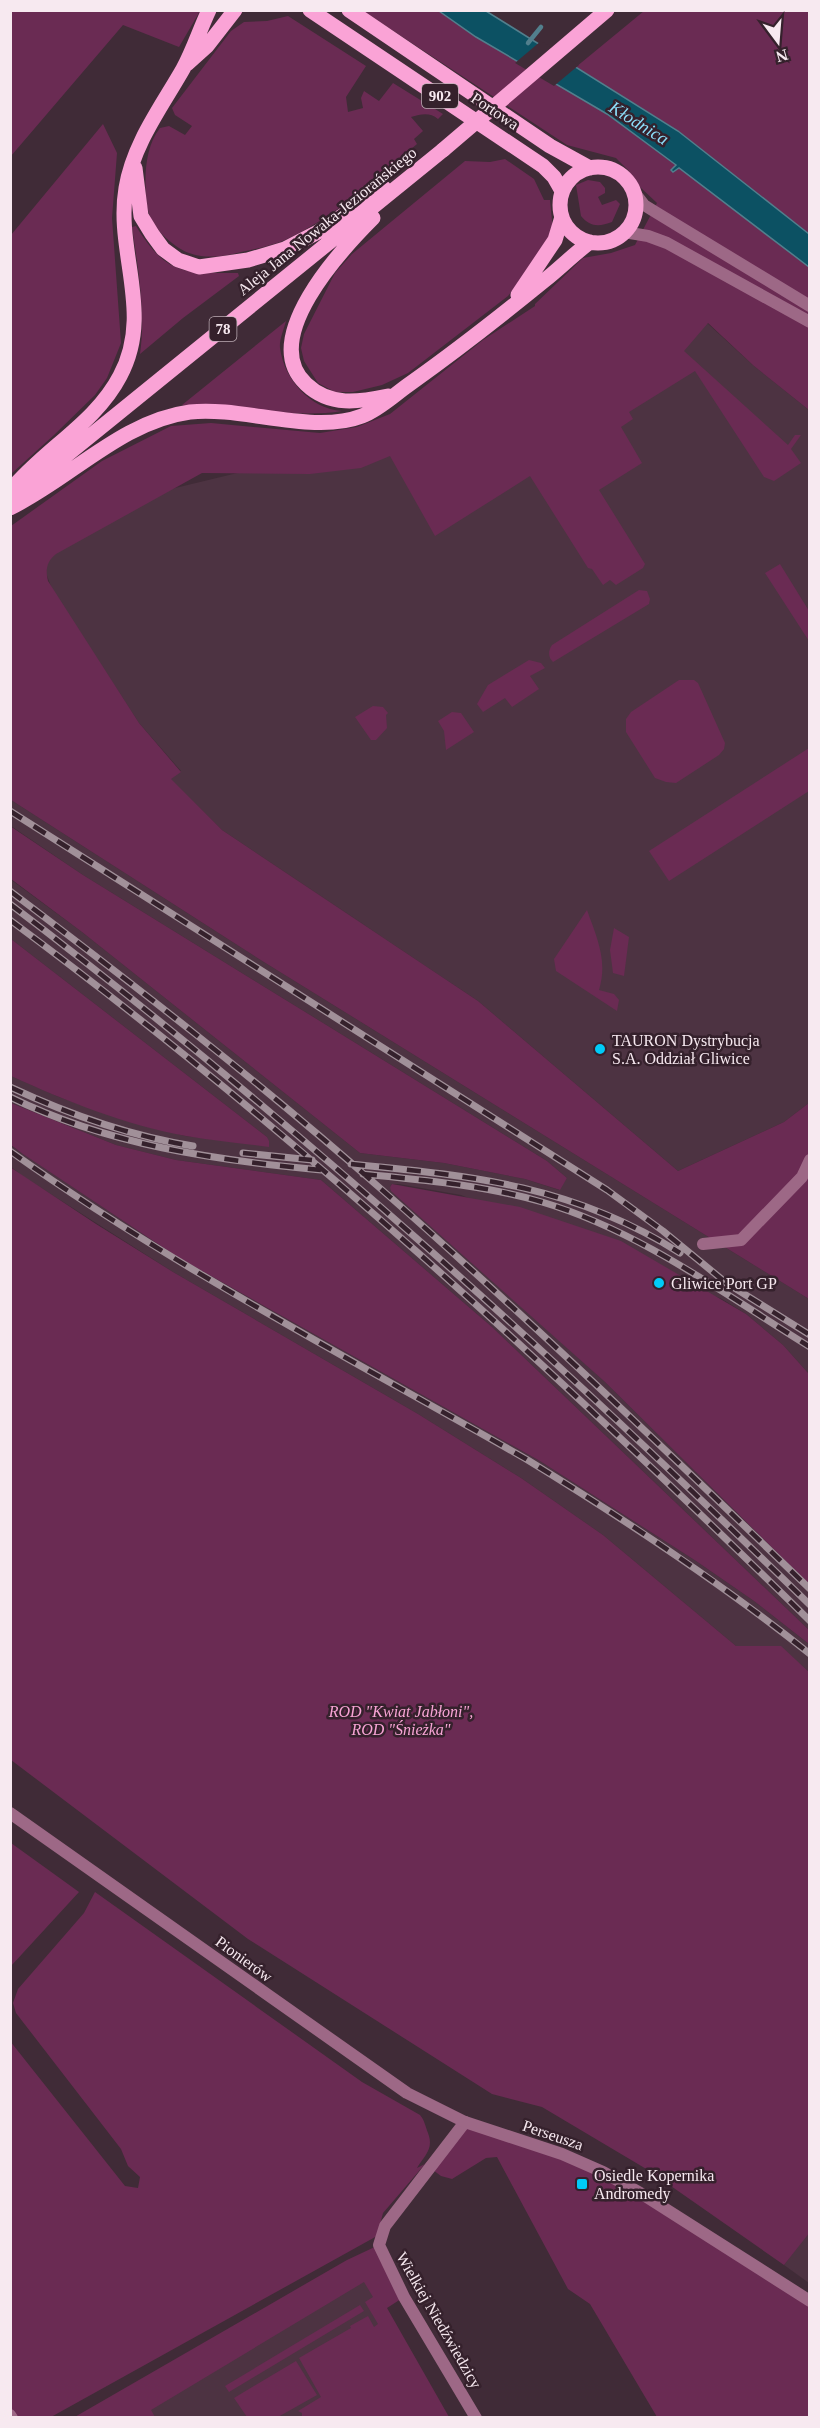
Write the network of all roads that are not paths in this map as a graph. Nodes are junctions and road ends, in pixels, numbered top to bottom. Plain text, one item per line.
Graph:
1 (209, 10) edge
2 (235, 10) edge
3 (310, 10) edge
4 (349, 10) edge
5 (607, 10) edge
6 (184, 66) junction
7 (134, 161) junction
8 (428, 162) junction
9 (590, 168) junction
10 (562, 191) junction
11 (634, 192) junction
12 (562, 218) junction
13 (624, 232) junction
14 (590, 242) junction
15 (511, 305) junction
16 (810, 306) edge
17 (810, 322) edge
18 (394, 394) junction
19 (10, 491) edge
20 (10, 501) edge
21 (10, 508) edge
22 (810, 1160) edge
23 (703, 1244) dead end
24 (10, 1813) edge
25 (465, 2122) junction
26 (810, 2301) edge
27 (476, 2418) edge

1 - 6 main road
2 - 6 main road
3 - 10 main road, Portowa / 902
4 - 9 main road, Portowa / 902
5 - 8 main road, Aleja Jana Nowaka-Jeziorańskiego / 78, bridge
6 - 7 main road
7 - 8 main road
7 - 19 main road
8 - 18 main road
8 - 20 main road, Aleja Jana Nowaka-Jeziorańskiego / 78
9 - 10 main road
9 - 11 main road, 902
10 - 12 main road
11 - 13 main road
11 - 16 street
12 - 14 main road
12 - 15 main road
13 - 14 main road
13 - 17 street
14 - 15 main road
15 - 18 main road
18 - 21 main road
22 - 23 street
24 - 25 street, Pionierów
25 - 26 street, Perseusza
25 - 27 street, Wielkiej Niedźwiedzicy

